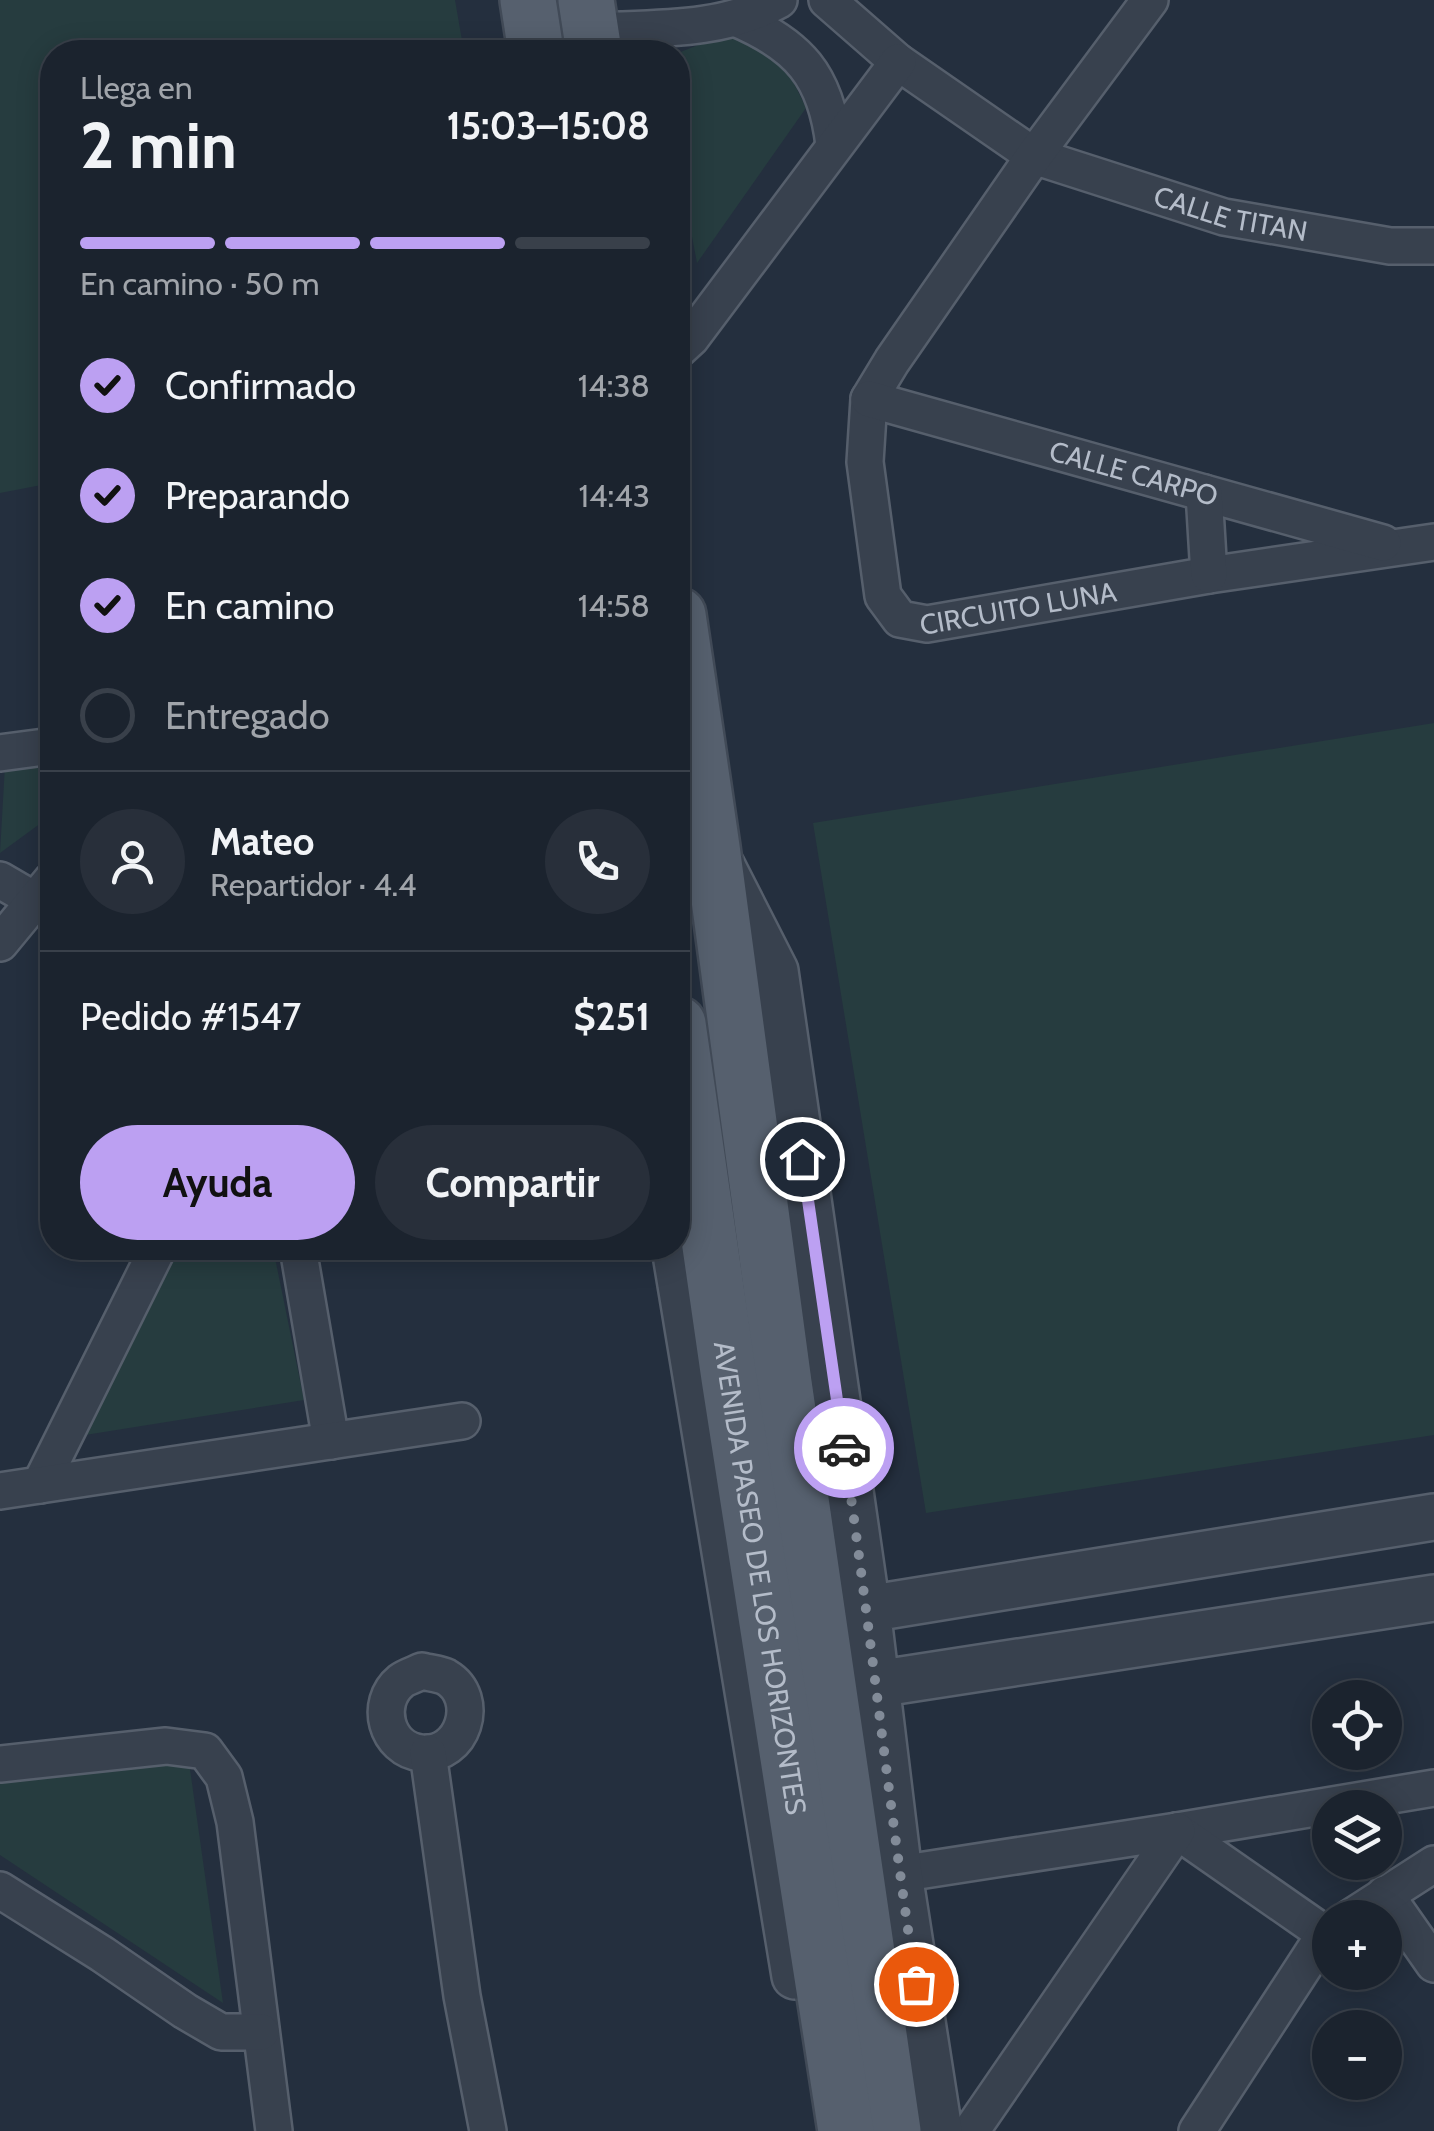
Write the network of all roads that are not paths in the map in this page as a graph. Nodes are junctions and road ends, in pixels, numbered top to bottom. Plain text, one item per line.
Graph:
1 (528, 0) edge
2 (779, 0) edge
3 (828, 0) edge
4 (1150, 0) edge
5 (735, 18) junction
6 (590, 28) edge
7 (534, 40) edge
8 (898, 62) junction
9 (834, 145) junction
10 (1034, 156) junction
11 (1434, 246) edge
12 (690, 339) edge
13 (869, 399) junction
14 (1204, 494) junction
15 (1434, 542) edge
16 (1398, 548) junction
17 (1208, 576) junction
18 (690, 698) edge
19 (40, 748) edge
20 (0, 753) edge
21 (712, 847) junction
22 (0, 880) edge
23 (40, 889) edge
24 (40, 895) edge
25 (0, 943) edge
26 (690, 1106) edge
27 (152, 1260) edge
28 (300, 1260) edge
29 (676, 1260) edge
30 (462, 1421) dead end
31 (331, 1441) junction
32 (40, 1485) junction
33 (0, 1490) edge
34 (1434, 1517) edge
35 (1434, 1598) edge
36 (868, 1609) junction
37 (876, 1684) junction
38 (428, 1753) dead end
39 (0, 1764) edge
40 (1434, 1788) edge
41 (1177, 1831) junction
42 (1434, 1864) edge
43 (900, 1874) junction
44 (0, 1890) edge
45 (1385, 1894) junction
46 (1376, 1900) edge
47 (1312, 1914) edge
48 (1312, 1962) edge
49 (1434, 1964) edge
50 (261, 2032) junction
51 (274, 2131) edge
52 (488, 2131) edge
53 (820, 2131) edge
54 (846, 2131) edge
55 (893, 2131) edge
56 (939, 2131) edge
57 (971, 2131) edge
58 (1197, 2131) edge

1 - 7 main road
2 - 5 street
3 - 8 street
4 - 10 street, CIRCUITO LUNA
5 - 6 street
5 - 9 street
8 - 9 street
8 - 10 street
9 - 12 street
10 - 11 street, CALLE TITAN
10 - 13 street, CIRCUITO LUNA
13 - 14 street, CALLE CARPO
13 - 17 street, CIRCUITO LUNA
14 - 16 street, CALLE CARPO
14 - 17 street
15 - 16 street, CIRCUITO LUNA
16 - 17 street, CIRCUITO LUNA
18 - 21 main road, AVENIDA PASEO DE LOS HORIZONTES
19 - 20 street
21 - 36 street, AVENIDA PASEO DE LOS HORIZONTES
21 - 55 main road, AVENIDA PASEO DE LOS HORIZONTES
22 - 23 street
24 - 25 street
26 - 54 main road, AVENIDA PASEO DE LOS HORIZONTES
27 - 32 street
28 - 31 street
29 - 53 street, AVENIDA PASEO DE LOS HORIZONTES
30 - 31 street
31 - 32 street
32 - 33 street
34 - 36 street
35 - 37 street
36 - 37 street, AVENIDA PASEO DE LOS HORIZONTES
37 - 43 street, AVENIDA PASEO DE LOS HORIZONTES
38 - 52 street
39 - 50 street
40 - 41 street
41 - 43 street
41 - 47 street
41 - 57 street
42 - 45 street
43 - 56 street, AVENIDA PASEO DE LOS HORIZONTES
44 - 50 street
45 - 46 street
45 - 49 street
48 - 58 street
50 - 51 street

